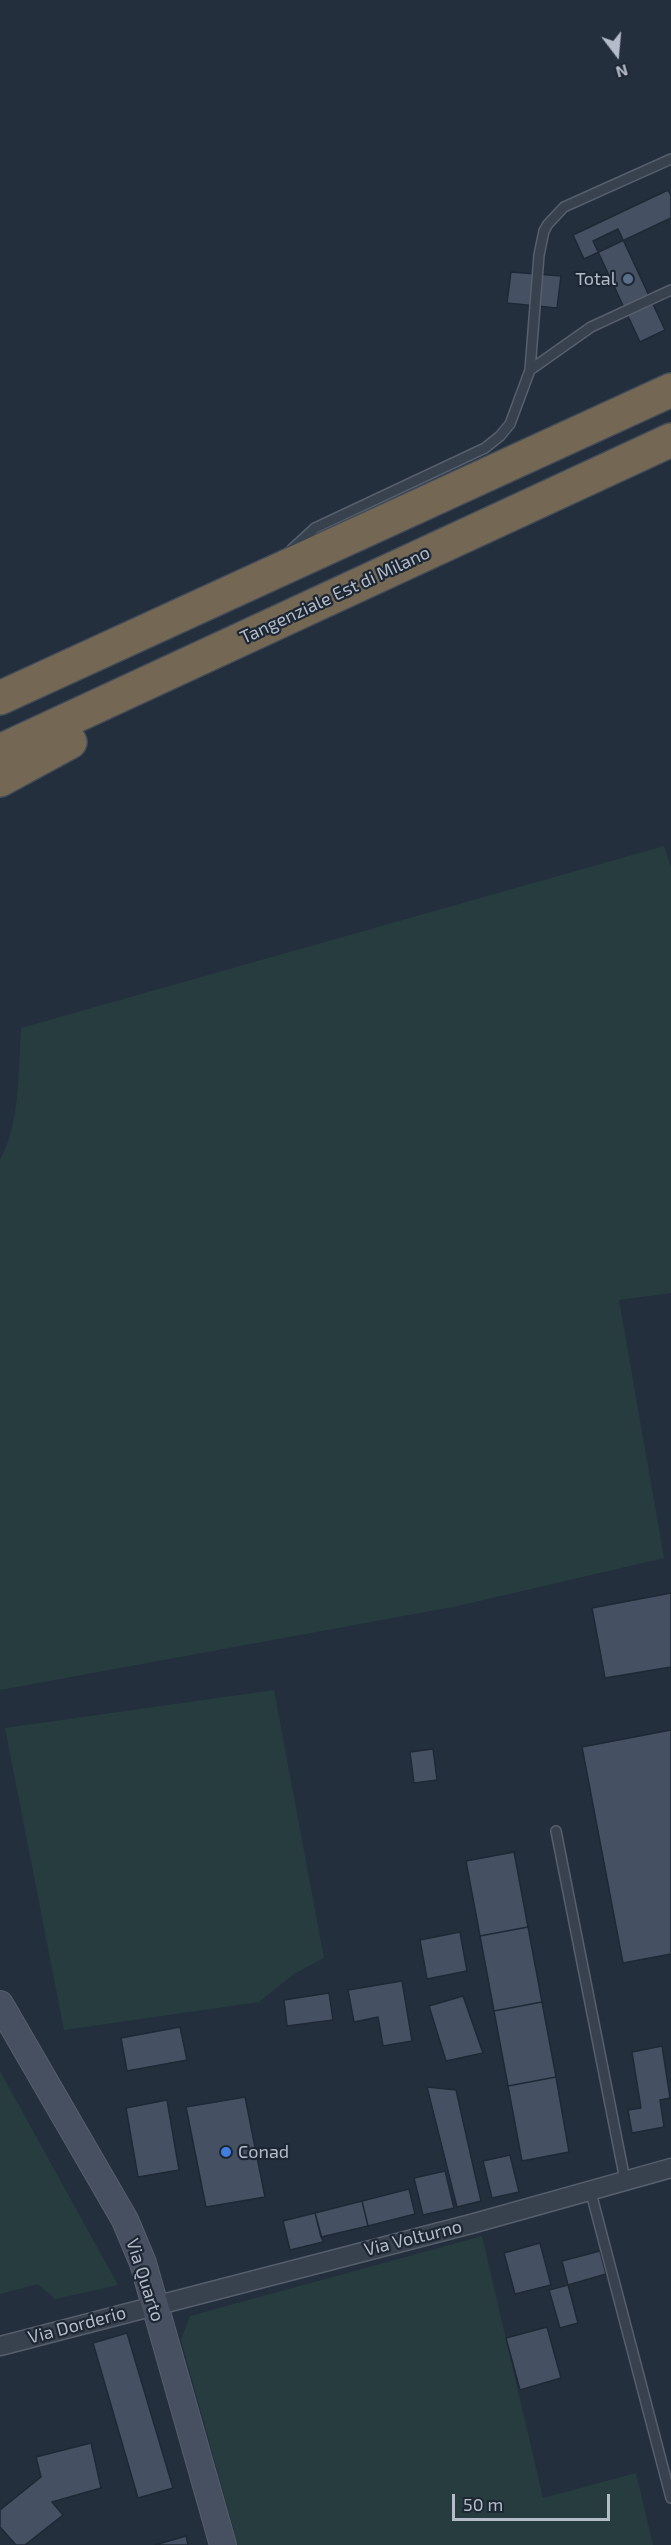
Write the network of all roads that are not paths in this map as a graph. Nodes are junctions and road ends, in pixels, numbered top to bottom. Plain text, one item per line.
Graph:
1 (671, 159) edge
2 (671, 290) edge
3 (530, 370) junction
4 (671, 390) edge
5 (671, 440) edge
6 (261, 579) junction
7 (320, 601) junction
8 (0, 698) edge
9 (0, 751) edge
10 (0, 780) edge
11 (556, 1831) dead end
12 (0, 2004) edge
13 (671, 2168) edge
14 (625, 2180) junction
15 (590, 2189) junction
16 (154, 2304) junction
17 (0, 2346) edge
18 (671, 2498) edge
19 (223, 2545) edge

1 - 3 lane
2 - 3 lane
3 - 6 lane
4 - 6 highway
5 - 7 highway, Tangenziale Est di Milano
6 - 8 highway
7 - 9 highway, Tangenziale Est di Milano
7 - 10 highway
11 - 14 lane
12 - 16 street, Via Quarto
13 - 14 street, Via Volturno
14 - 15 street, Via Volturno
15 - 16 street, Via Volturno
15 - 18 lane
16 - 17 street, Via Dorderio
16 - 19 street, Via Quarto

